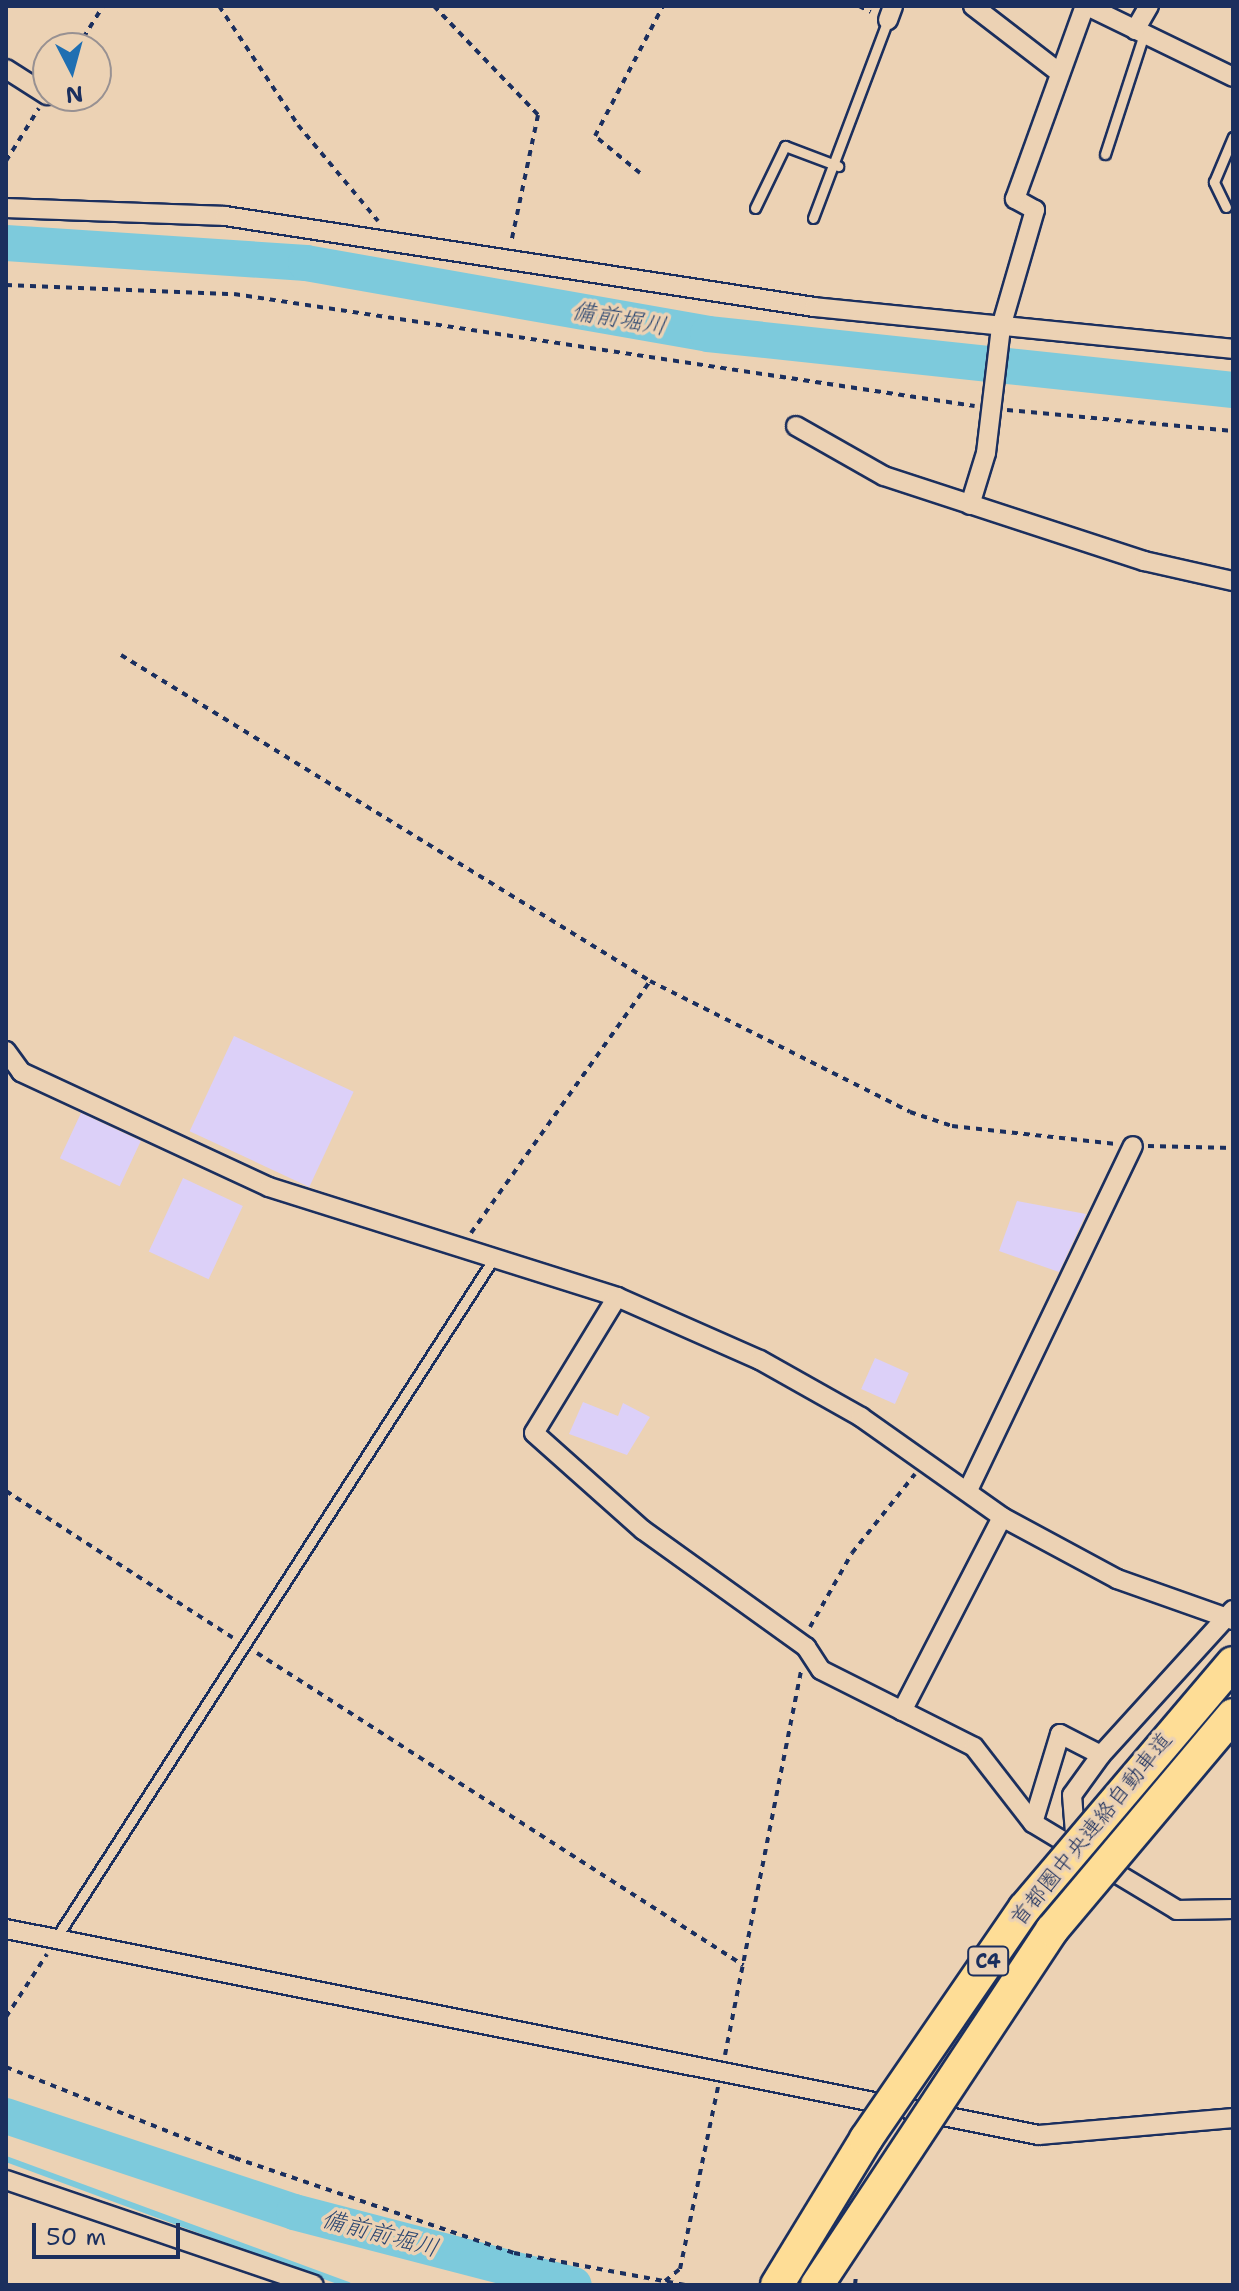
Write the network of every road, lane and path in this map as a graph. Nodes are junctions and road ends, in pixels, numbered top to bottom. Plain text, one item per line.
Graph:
1 (103, 6) edge
2 (219, 6) edge
3 (434, 6) edge
4 (663, 6) edge
5 (973, 6) edge
6 (1086, 6) edge
7 (1149, 6) edge
8 (890, 13) edge
9 (87, 32) edge
10 (1140, 32) junction
11 (6, 69) edge
12 (1056, 70) junction
13 (1233, 77) edge
14 (32, 85) edge
15 (36, 112) edge
16 (1233, 137) edge
17 (1105, 154) dead end
18 (6, 161) edge
19 (838, 166) junction
20 (640, 173) dead end
21 (1226, 207) dead end
22 (6, 208) edge
23 (755, 208) dead end
24 (813, 218) dead end
25 (378, 221) dead end
26 (493, 255) junction
27 (6, 285) edge
28 (1001, 327) junction
29 (1233, 349) edge
30 (992, 409) junction
31 (796, 426) dead end
32 (1233, 431) edge
33 (970, 505) junction
34 (1233, 581) edge
35 (121, 655) dead end
36 (650, 981) junction
37 (6, 1051) edge
38 (1133, 1146) junction
39 (1233, 1148) edge
40 (458, 1251) junction
41 (492, 1261) junction
42 (617, 1297) junction
43 (925, 1462) junction
44 (969, 1488) junction
45 (6, 1491) edge
46 (1002, 1517) junction
47 (1231, 1615) edge
48 (243, 1645) junction
49 (806, 1647) junction
50 (1233, 1663) edge
51 (902, 1711) junction
52 (1233, 1715) edge
53 (1101, 1755) junction
54 (1033, 1823) junction
55 (1076, 1849) junction
56 (1233, 1909) edge
57 (6, 1929) edge
58 (56, 1938) junction
59 (743, 1965) junction
60 (6, 2017) edge
61 (6, 2067) edge
62 (721, 2074) junction
63 (1233, 2118) edge
64 (6, 2180) edge
65 (856, 2275) dead end
66 (665, 2281) junction
67 (314, 2285) edge
68 (685, 2285) edge
69 (777, 2285) edge
70 (817, 2285) edge
71 (855, 2285) edge

1 - 9 path
2 - 25 path
3 - 26 path
4 - 20 path
5 - 12 street
6 - 10 street
6 - 12 street
7 - 10 street
8 - 19 lane
10 - 13 street
10 - 17 lane
11 - 14 street
12 - 28 street
15 - 18 path
16 - 21 lane
19 - 23 lane
19 - 24 lane
22 - 26 street
26 - 28 street
27 - 30 path
28 - 29 street
28 - 30 street
30 - 32 path
30 - 33 street
31 - 33 street
33 - 34 street
35 - 36 path
36 - 38 path
36 - 40 path
37 - 40 street
38 - 39 path
38 - 44 street
40 - 41 street
41 - 42 street
41 - 48 lane
42 - 43 street
42 - 49 street
43 - 44 street
43 - 49 path
44 - 46 street
45 - 48 path
46 - 47 street
46 - 51 street
47 - 53 street
48 - 58 lane
48 - 59 path
49 - 51 street
49 - 59 path
50 - 69 highway, 首都圏中央連絡自動車道 / C4, bridge
51 - 54 street
52 - 70 highway, 首都圏中央連絡自動車道 / C4, bridge
53 - 54 street
53 - 55 street
54 - 55 street
55 - 56 street
57 - 58 street
58 - 60 path
58 - 62 street
59 - 62 path
61 - 66 path
62 - 63 street
62 - 66 path
64 - 67 street
65 - 71 path
66 - 68 path

